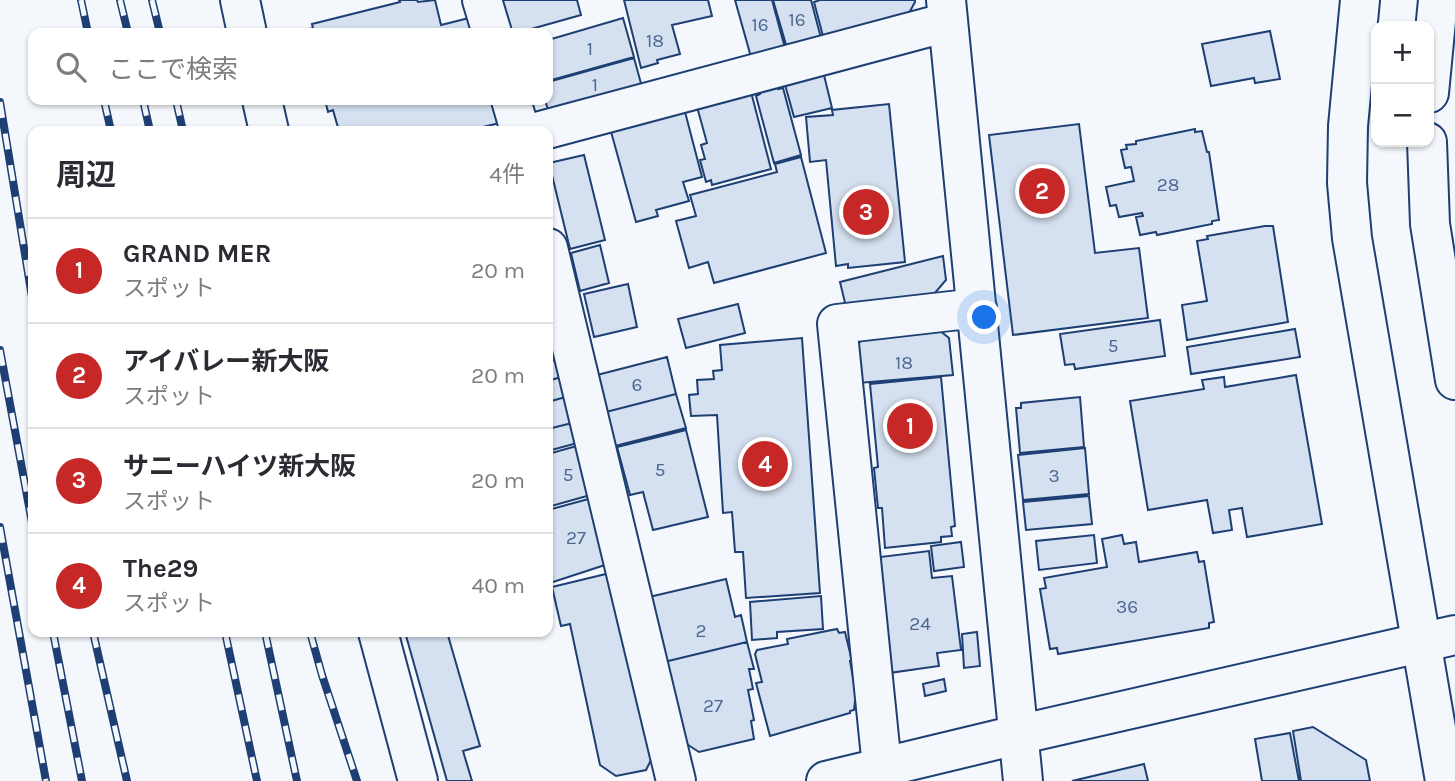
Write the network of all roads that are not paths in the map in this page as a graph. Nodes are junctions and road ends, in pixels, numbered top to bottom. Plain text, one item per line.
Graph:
1 (240, 0) edge
2 (482, 0) edge
3 (1360, 0) edge
4 (1438, 0) edge
5 (947, 11) edge
6 (246, 28) edge
7 (490, 28) edge
8 (1430, 84) edge
9 (263, 105) edge
10 (512, 105) edge
11 (268, 126) edge
12 (519, 126) edge
13 (553, 127) edge
14 (1427, 147) edge
15 (553, 269) edge
16 (977, 307) junction
17 (1455, 380) edge
18 (380, 637) edge
19 (1438, 639) edge
20 (1017, 735) junction
21 (882, 767) junction
22 (418, 781) edge
23 (676, 781) edge
24 (826, 781) edge
25 (1023, 781) edge
26 (1445, 781) edge

1 - 6 street
2 - 7 street
3 - 19 street
4 - 8 street
5 - 13 street
5 - 16 street
9 - 11 street
10 - 12 street
14 - 17 street
15 - 23 street
16 - 20 street
16 - 21 street
18 - 22 street
19 - 20 street
19 - 26 street
20 - 21 street
20 - 25 street
21 - 24 street

